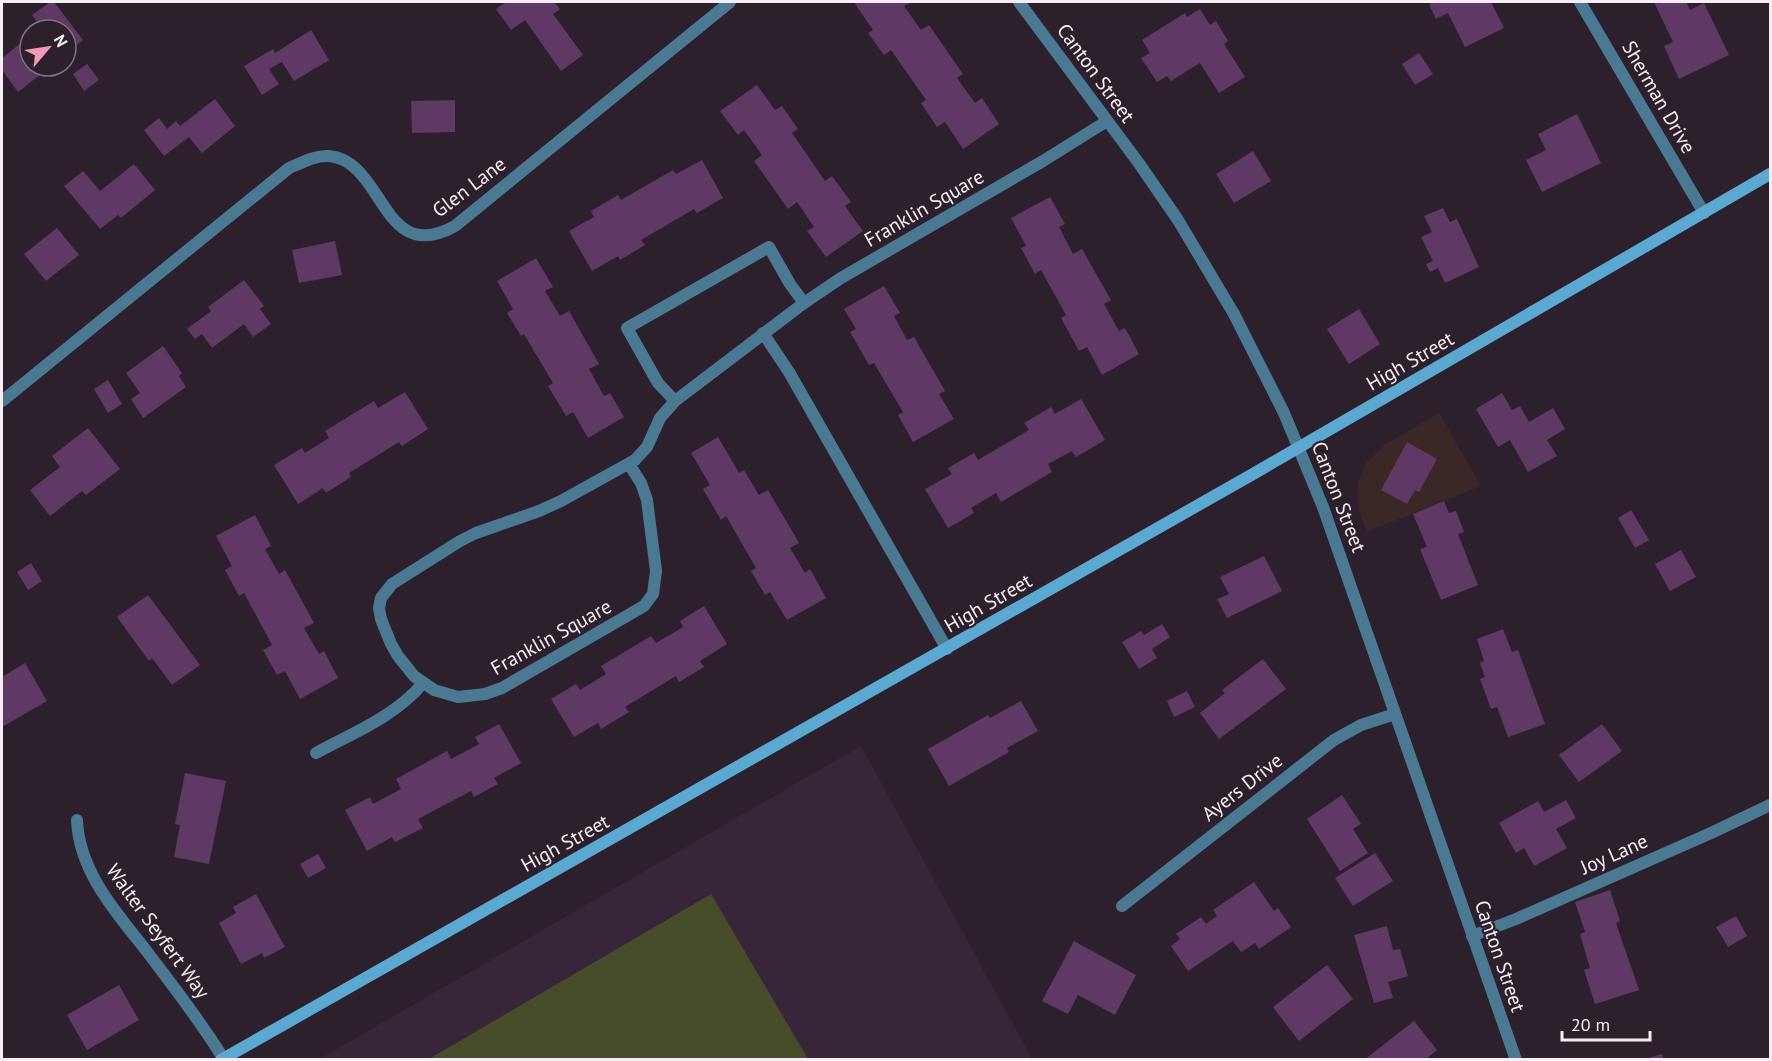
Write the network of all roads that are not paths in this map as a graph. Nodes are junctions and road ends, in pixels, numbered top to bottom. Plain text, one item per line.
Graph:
1 (730, 2) edge
2 (1019, 2) edge
3 (1580, 2) edge
4 (1107, 121) junction
5 (1770, 174) edge
6 (1704, 213) junction
7 (804, 303) junction
8 (763, 333) junction
9 (2, 401) edge
10 (675, 401) junction
11 (1299, 448) junction
12 (629, 464) junction
13 (947, 649) junction
14 (423, 683) junction
15 (1395, 714) junction
16 (316, 753) dead end
17 (1770, 805) edge
18 (77, 820) dead end
19 (1122, 906) dead end
20 (1472, 936) junction
21 (222, 1059) edge
22 (1516, 1059) edge

1 - 9 street, Glen Lane
2 - 4 street, Canton Street
3 - 6 street, Sherman Drive
4 - 7 street, Franklin Square
4 - 11 street, Canton Street
5 - 6 main road, High Street
6 - 11 main road, High Street
7 - 8 street, Franklin Square
7 - 10 street
8 - 10 street, Franklin Square
8 - 13 street
10 - 12 street, Franklin Square
11 - 13 main road, High Street
11 - 15 street, Canton Street
12 - 14 street, Franklin Square
12 - 14 street, Franklin Square
13 - 21 main road, High Street
14 - 16 street
15 - 19 street, Ayers Drive
15 - 20 street, Canton Street
17 - 20 street, Joy Lane
18 - 21 street, Walter Seyfert Way
20 - 22 street, Canton Street

